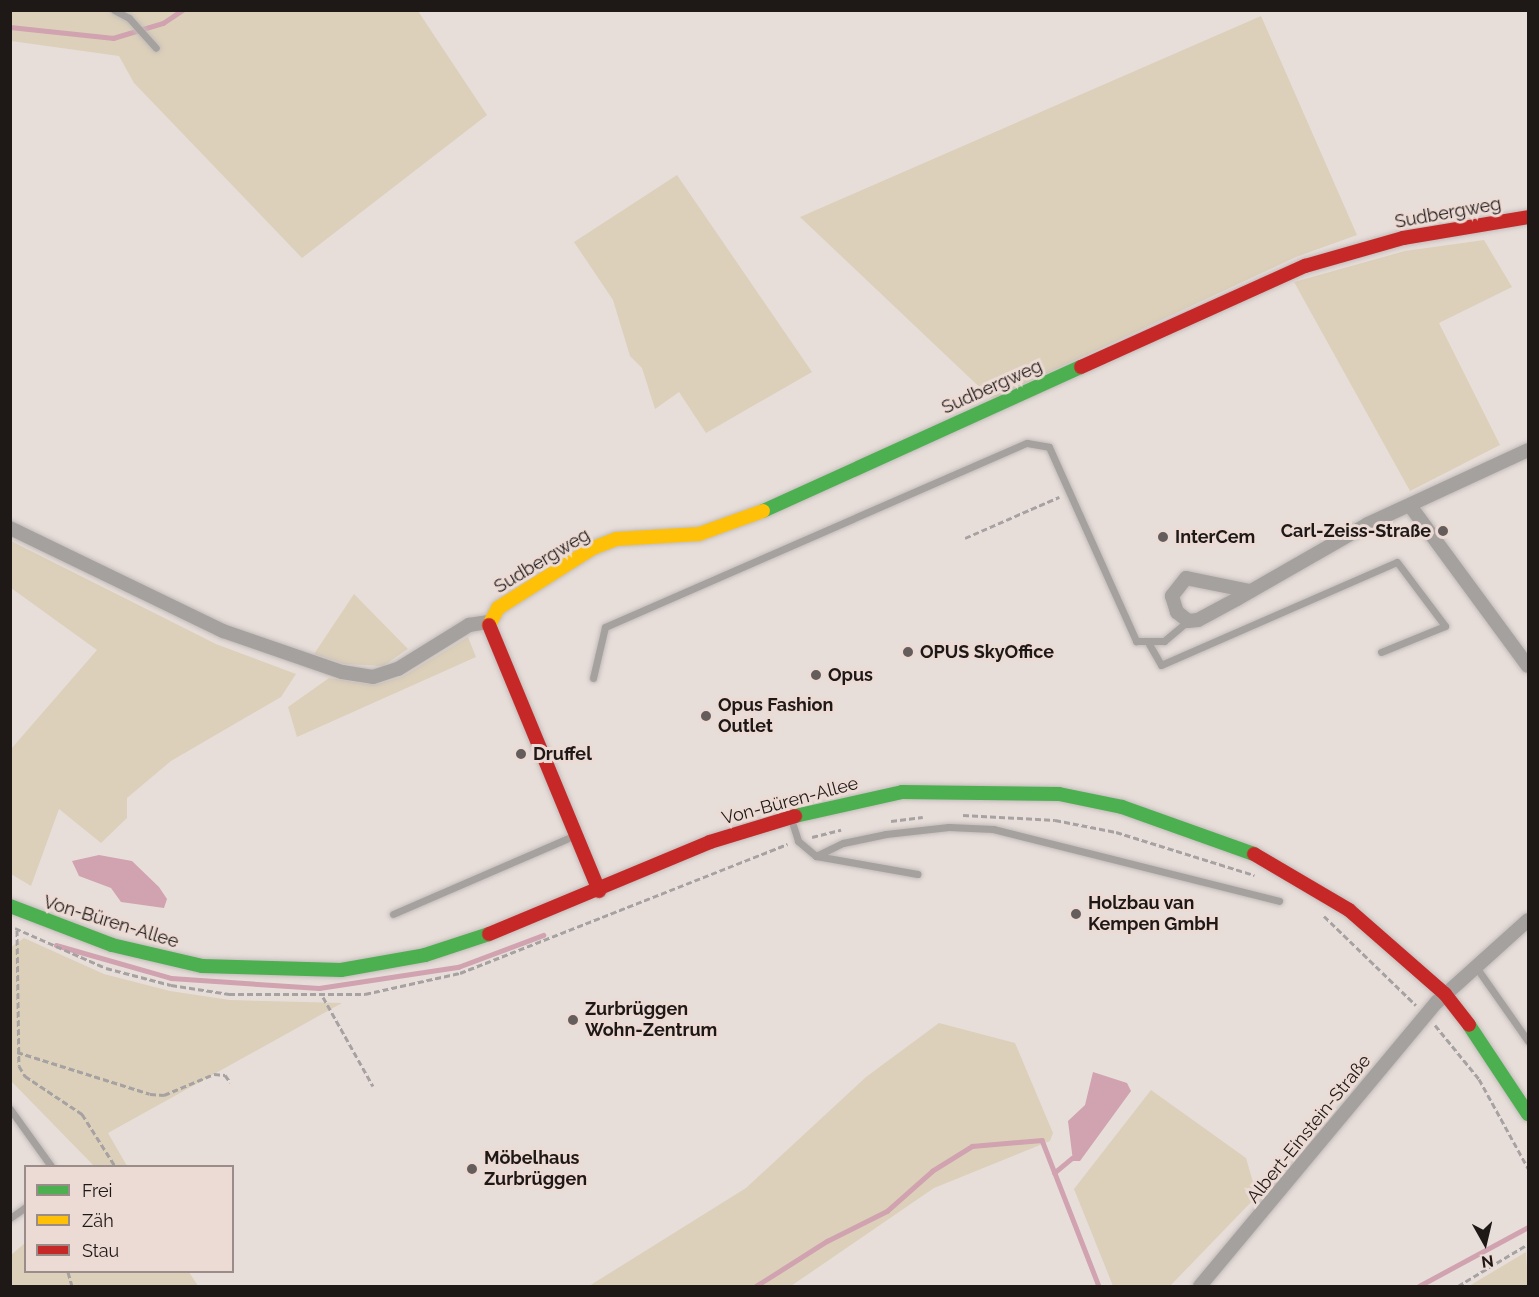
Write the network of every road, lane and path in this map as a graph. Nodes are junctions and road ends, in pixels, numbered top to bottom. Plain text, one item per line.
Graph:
1 (114, 10) edge
2 (156, 48) dead end
3 (1528, 217) edge
4 (1528, 450) edge
5 (1069, 493) junction
6 (1411, 507) junction
7 (10, 528) edge
8 (964, 538) dead end
9 (1250, 591) junction
10 (1188, 621) junction
11 (489, 622) junction
12 (1149, 644) junction
13 (1381, 652) dead end
14 (1528, 666) edge
15 (593, 678) dead end
16 (952, 815) dead end
17 (790, 816) junction
18 (930, 817) dead end
19 (886, 822) dead end
20 (854, 828) dead end
21 (575, 834) junction
22 (798, 841) junction
23 (816, 856) junction
24 (917, 874) dead end
25 (1257, 876) dead end
26 (599, 891) junction
27 (1279, 901) dead end
28 (10, 906) edge
29 (1317, 910) dead end
30 (393, 914) dead end
31 (1528, 920) edge
32 (10, 926) edge
33 (17, 930) junction
34 (1475, 967) junction
35 (1445, 994) junction
36 (323, 998) junction
37 (1426, 1015) junction
38 (1528, 1041) edge
39 (17, 1052) junction
40 (230, 1082) dead end
41 (373, 1086) dead end
42 (10, 1109) edge
43 (1528, 1114) edge
44 (50, 1165) edge
45 (114, 1165) edge
46 (1528, 1168) edge
47 (24, 1208) edge
48 (10, 1218) edge
49 (1528, 1244) edge
50 (1200, 1287) edge
51 (1458, 1287) edge

1 - 2 lane
3 - 11 street, Sudbergweg
4 - 6 street
5 - 8 path
5 - 12 lane
5 - 15 lane
6 - 9 street
6 - 14 street
7 - 11 street, Sudbergweg
9 - 10 street
9 - 10 street
10 - 12 lane
11 - 21 street, Sudbergweg
12 - 13 lane
16 - 25 path
17 - 22 lane
17 - 26 street, Von-Büren-Allee
17 - 35 street, Von-Büren-Allee
18 - 19 path
20 - 22 path
21 - 26 street, Sudbergweg
21 - 30 lane
22 - 23 lane
22 - 36 path
23 - 24 lane
23 - 27 lane
26 - 28 street, Von-Büren-Allee
29 - 37 path
31 - 34 street, Albert-Einstein-Straße
32 - 33 path
33 - 36 path
33 - 39 path
34 - 35 street, Albert-Einstein-Straße
34 - 38 lane
35 - 37 street, Albert-Einstein-Straße
35 - 43 street, Von-Büren-Allee
36 - 41 path
37 - 46 path
37 - 50 street, Albert-Einstein-Straße
39 - 40 path
39 - 45 path
42 - 44 lane
47 - 48 lane
49 - 51 path

